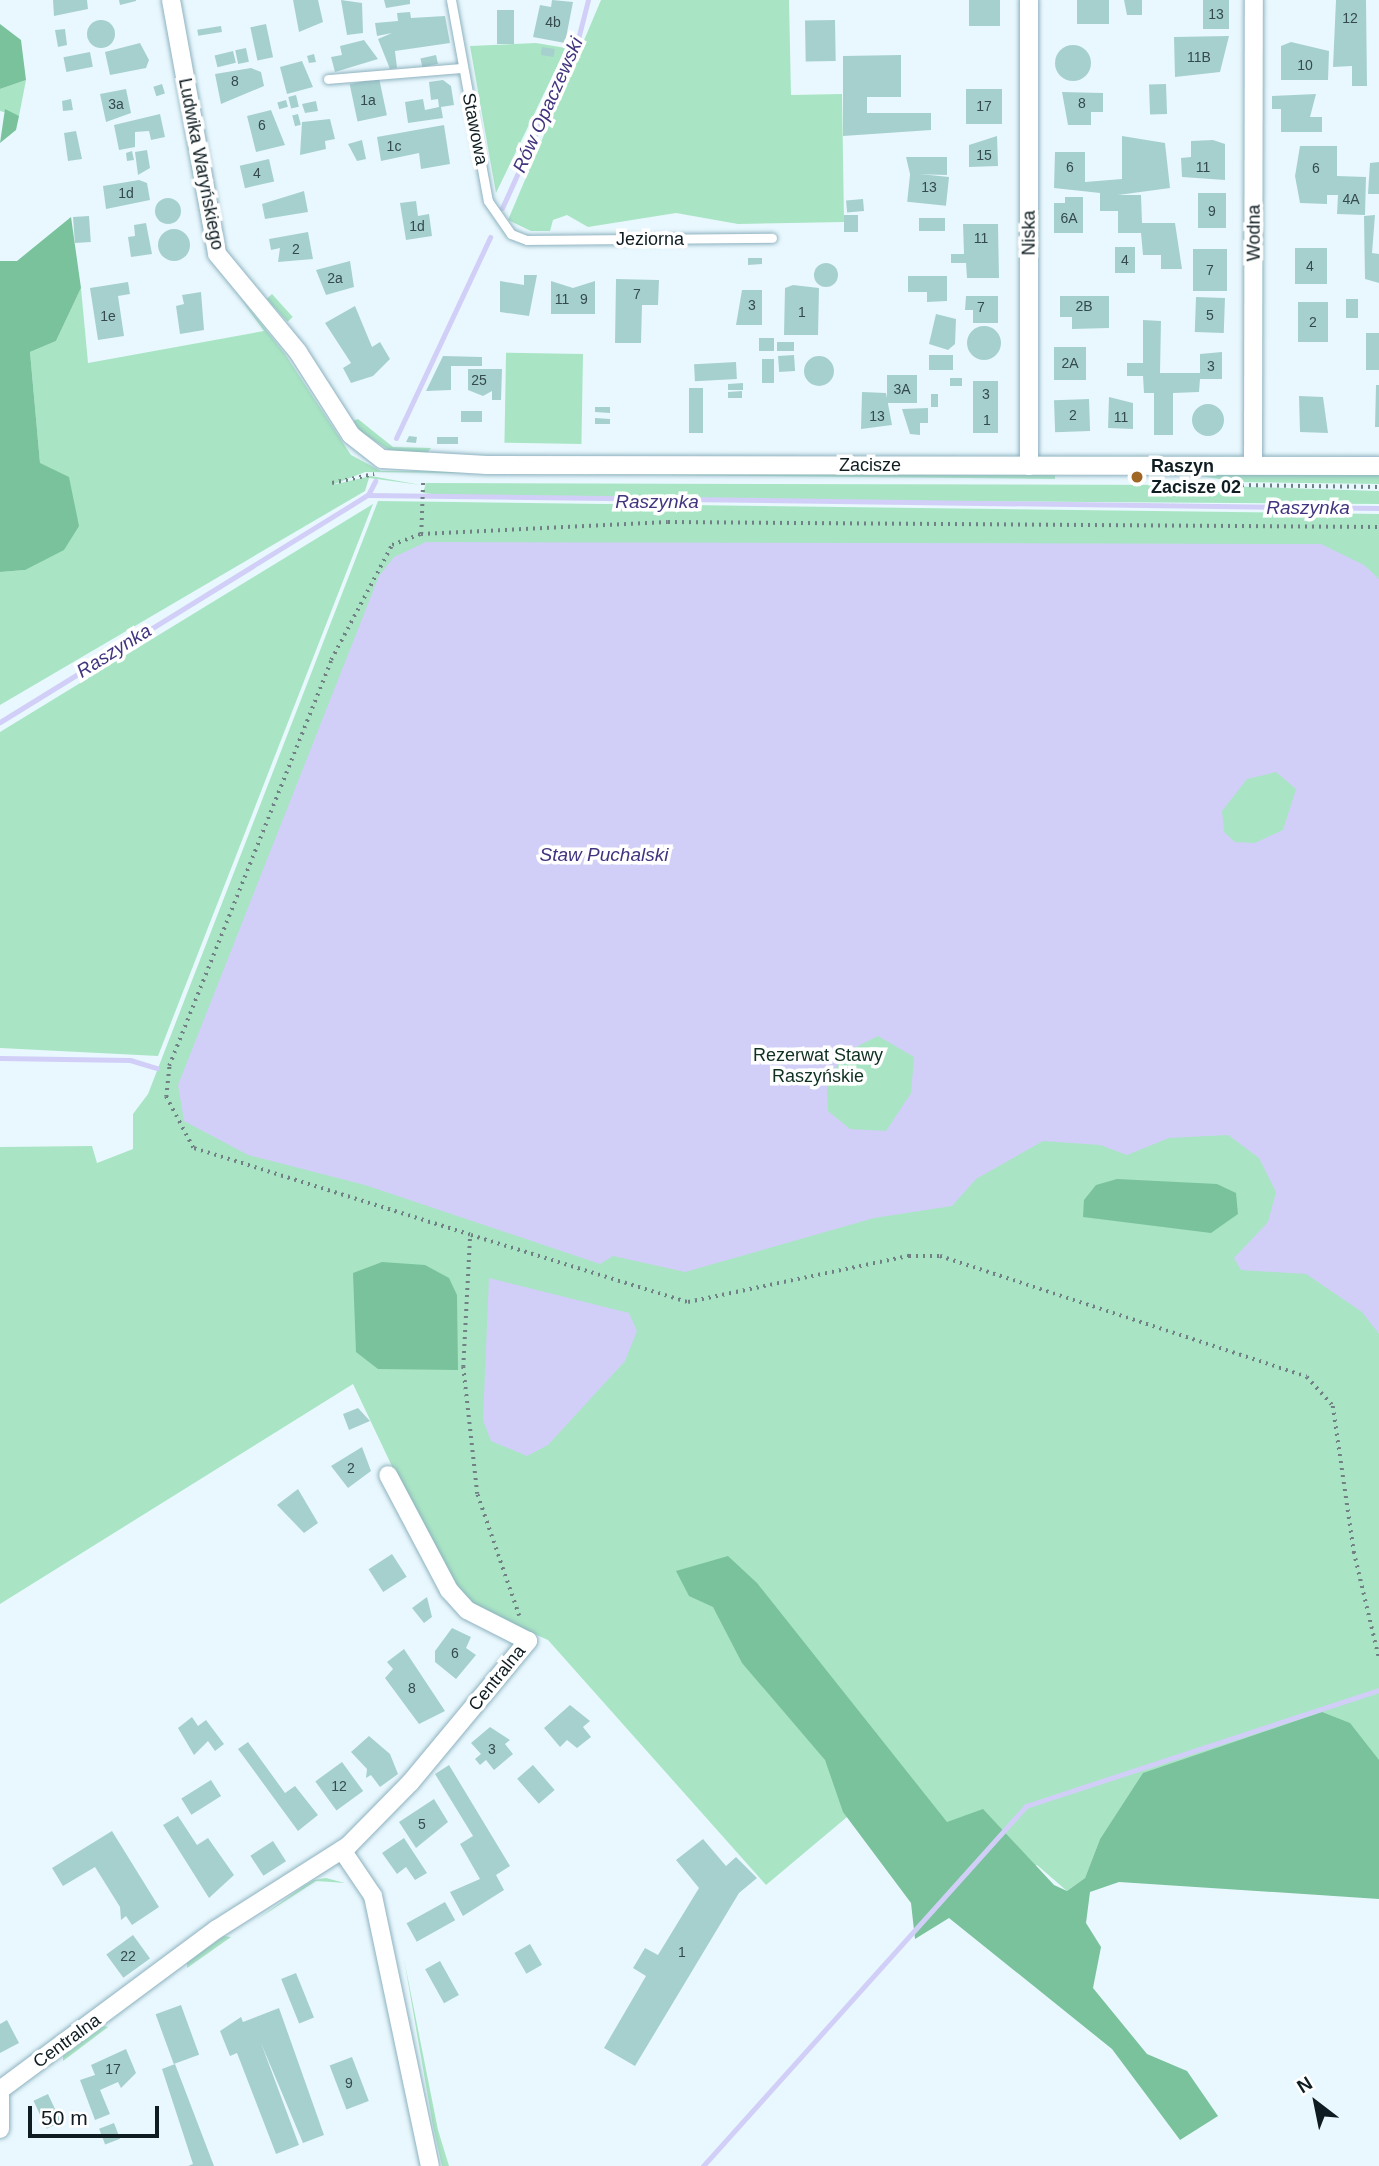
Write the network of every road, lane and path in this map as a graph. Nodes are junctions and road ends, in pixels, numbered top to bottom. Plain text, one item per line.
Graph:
1 (171, 0) edge
2 (451, 0) edge
3 (1029, 0) edge
4 (1254, 0) edge
5 (463, 68) junction
6 (328, 79) dead end
7 (772, 238) dead end
8 (527, 240) joint
9 (364, 449) joint
10 (1253, 465) junction
11 (1028, 466) junction
12 (1379, 466) edge
13 (423, 480) dead end
14 (1379, 527) edge
15 (421, 534) junction
16 (470, 1235) junction
17 (388, 1475) dead end
18 (528, 1641) junction
19 (1379, 1658) edge
20 (342, 1850) junction
21 (0, 2090) edge
22 (0, 2096) edge
23 (0, 2129) edge
24 (430, 2166) edge

1 - 9 street, Ludwika Waryńskiego
2 - 5 lane, Stawowa
3 - 11 street, Niska
4 - 10 street, Wodna
5 - 6 lane
5 - 8 lane, Stawowa
7 - 8 lane, Jeziorna
9 - 11 street, Zacisze
10 - 11 street, Zacisze
10 - 12 street, Zacisze
13 - 15 path
14 - 15 path
15 - 16 path
16 - 18 path
16 - 19 path
17 - 18 street, Centralna
18 - 20 street, Centralna
20 - 21 street, Centralna
20 - 24 street
22 - 23 street

